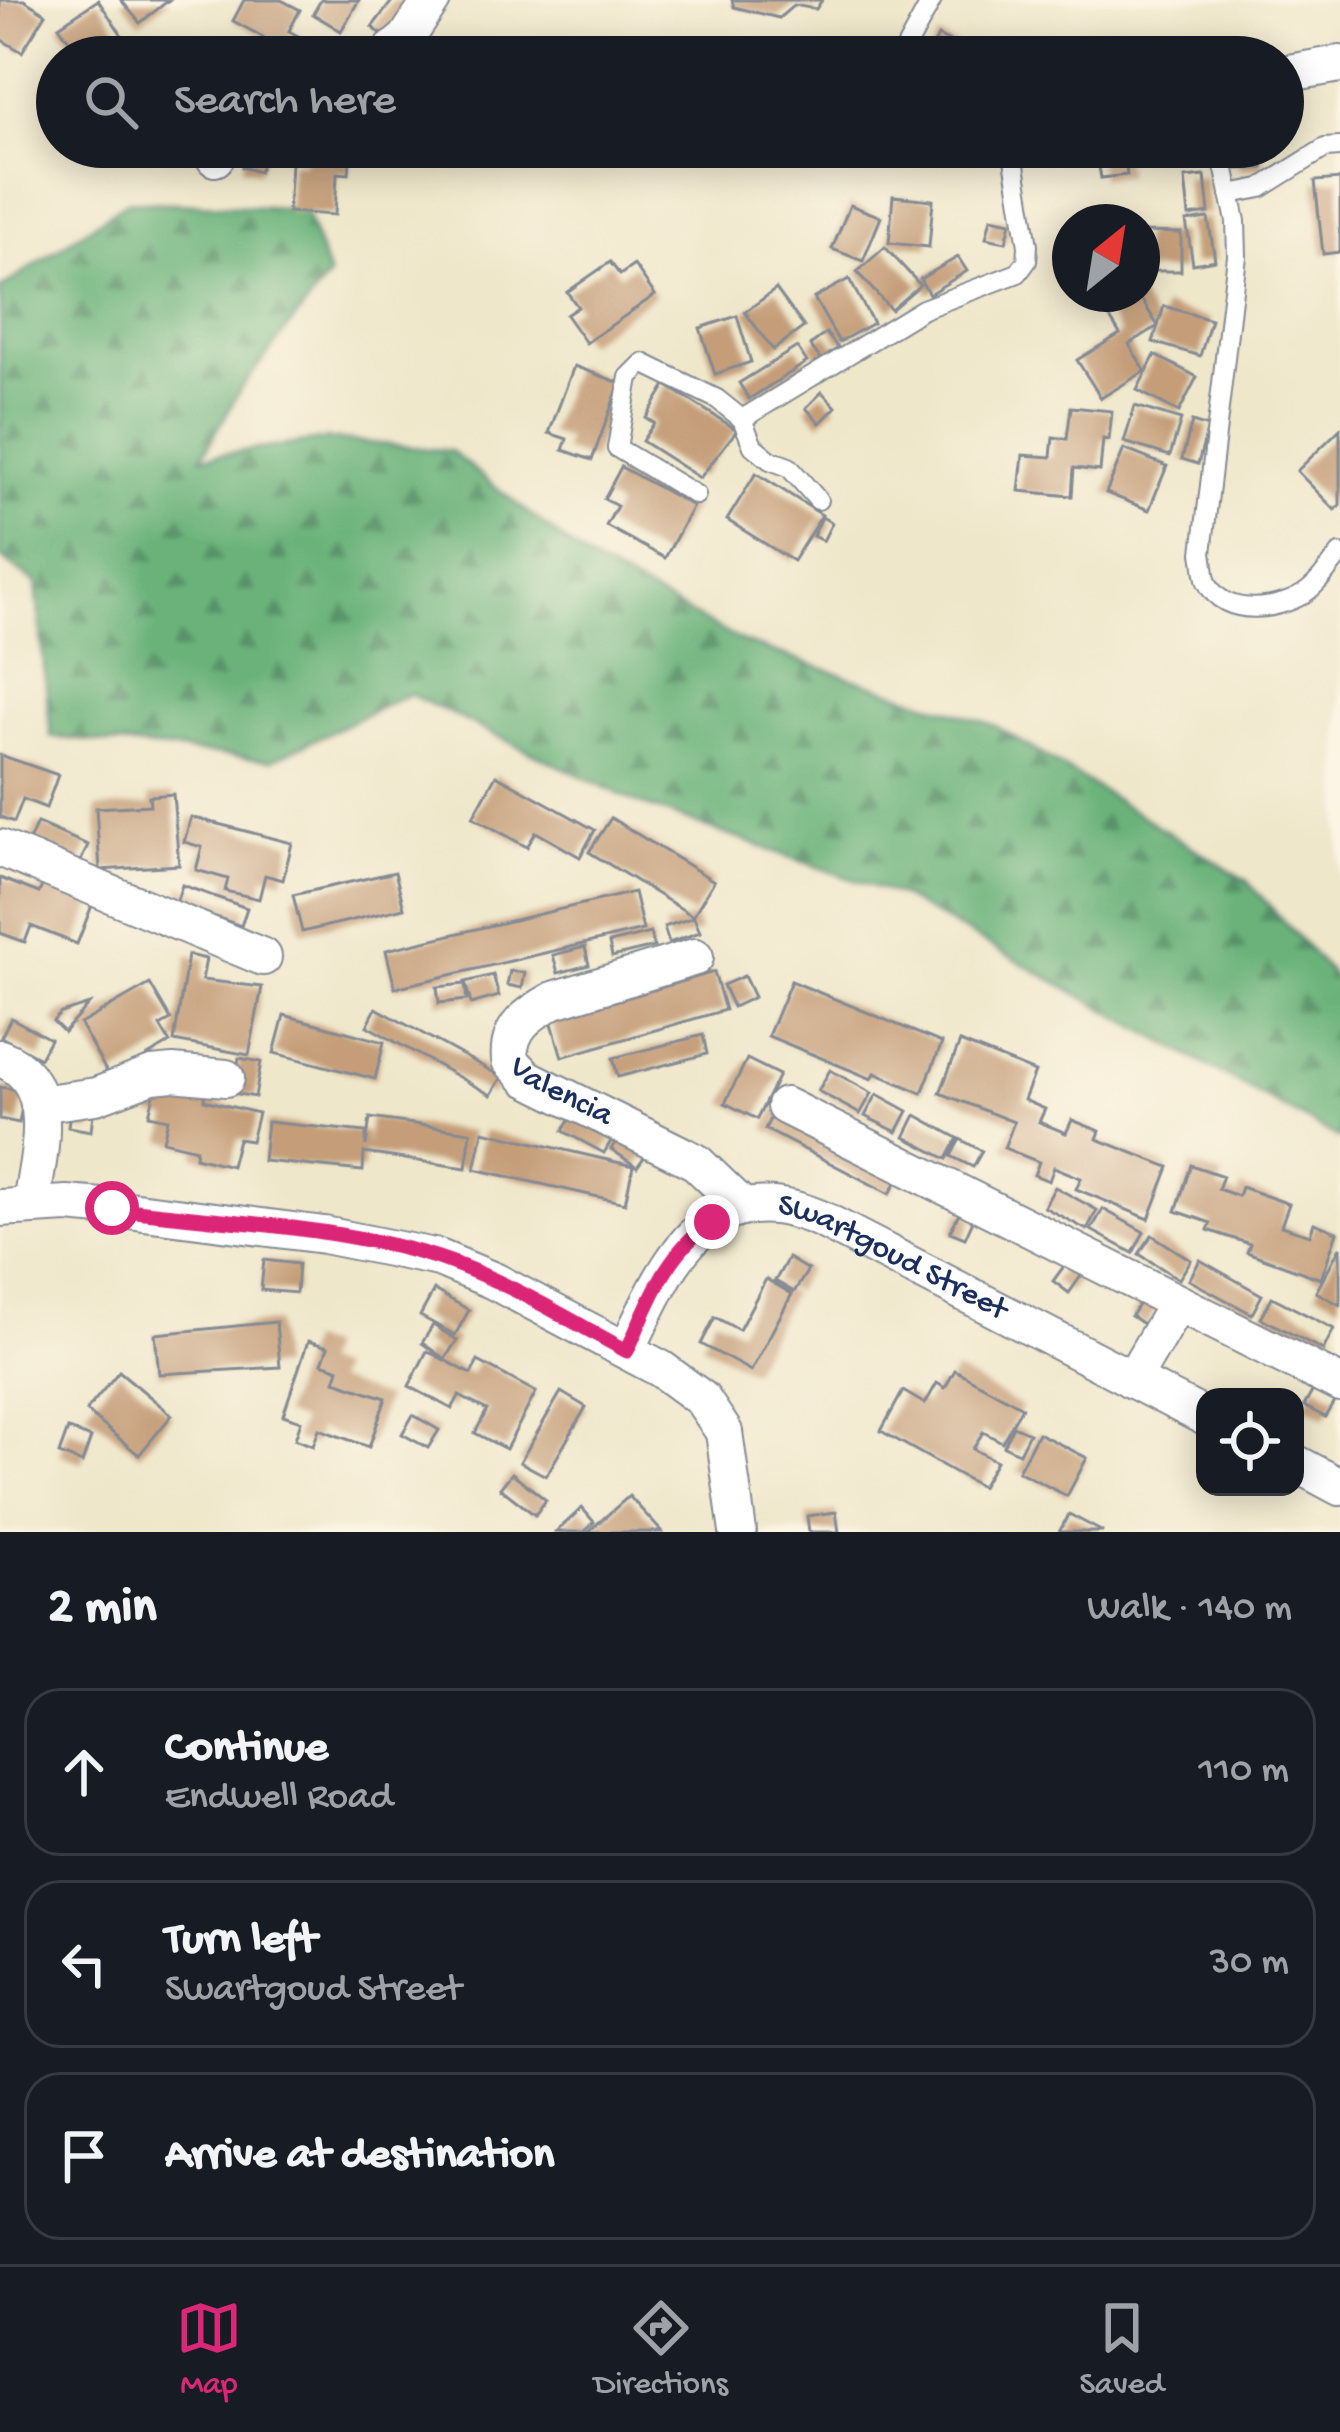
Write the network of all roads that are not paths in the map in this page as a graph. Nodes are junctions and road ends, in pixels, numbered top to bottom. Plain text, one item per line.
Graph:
1 (432, 0) edge
2 (932, 0) edge
3 (409, 36) edge
4 (912, 36) edge
5 (1340, 64) edge
6 (1304, 70) edge
7 (1340, 147) edge
8 (1304, 161) edge
9 (1015, 168) edge
10 (1224, 168) edge
11 (1294, 168) edge
12 (1230, 194) junction
13 (742, 419) junction
14 (696, 495) dead end
15 (818, 500) dead end
16 (1340, 554) edge
17 (0, 848) edge
18 (263, 957) dead end
19 (695, 957) dead end
20 (0, 1058) edge
21 (226, 1078) dead end
22 (39, 1104) junction
23 (785, 1106) dead end
24 (16, 1206) edge
25 (742, 1206) junction
26 (1177, 1303) junction
27 (627, 1351) junction
28 (1132, 1380) junction
29 (1340, 1384) edge
30 (1196, 1413) edge
31 (1304, 1468) edge
32 (1340, 1486) edge
33 (738, 1532) edge

1 - 3 street
2 - 4 lane
5 - 6 street
7 - 8 lane
9 - 13 lane
10 - 12 lane
11 - 12 lane
12 - 16 lane
13 - 14 lane
13 - 15 lane
17 - 18 street
19 - 25 street, Valencia
20 - 22 street
21 - 22 street
22 - 24 street
23 - 26 street
24 - 27 street
25 - 27 street, Swartgoud Street
25 - 28 street, Swartgoud Street
26 - 28 street
26 - 29 street
27 - 33 street
28 - 30 street, Swartgoud Street
31 - 32 street

